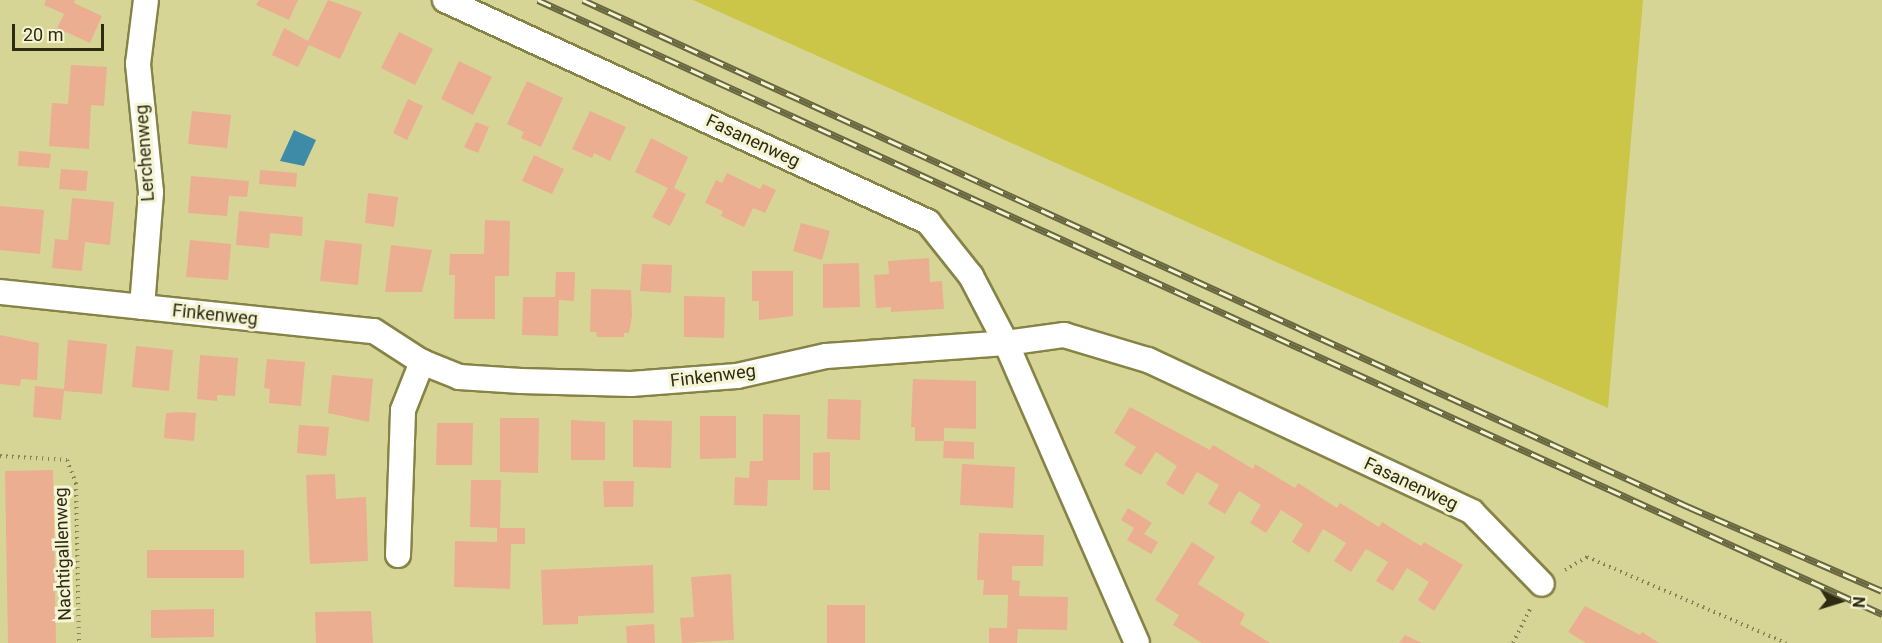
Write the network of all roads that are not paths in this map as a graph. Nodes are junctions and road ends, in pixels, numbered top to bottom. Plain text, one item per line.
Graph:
1 (146, 0) edge
2 (446, 0) edge
3 (0, 292) edge
4 (142, 307) junction
5 (1006, 344) junction
6 (422, 362) junction
7 (398, 555) dead end
8 (1542, 584) road end
9 (1137, 643) edge

1 - 4 street, Lerchenweg
2 - 5 street, Fasanenweg
3 - 4 street, Finkenweg
4 - 6 street, Finkenweg
5 - 6 street, Finkenweg
5 - 8 street, Fasanenweg
5 - 9 street, Fasanenweg
6 - 7 street

